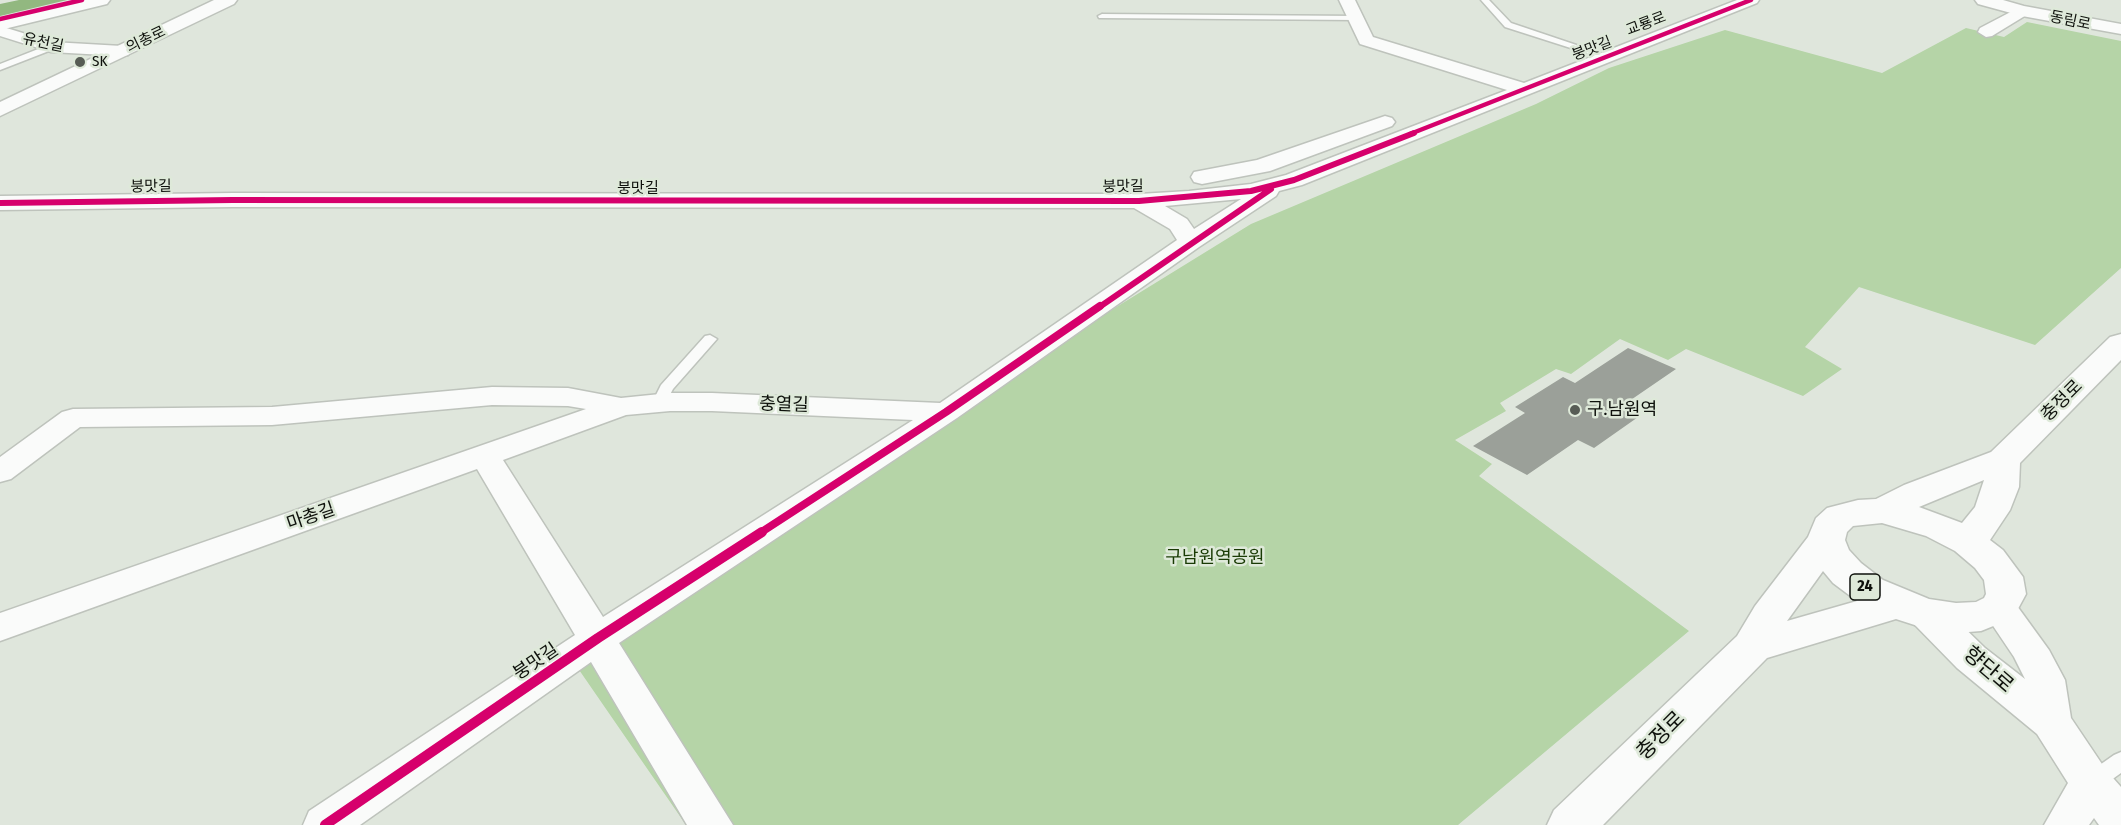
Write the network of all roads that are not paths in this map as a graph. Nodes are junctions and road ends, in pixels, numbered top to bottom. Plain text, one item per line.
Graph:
1 (101, 0) edge
2 (228, 0) edge
3 (1347, 0) edge
4 (1485, 0) edge
5 (1711, 0) edge
6 (1750, 0) edge
7 (1984, 0) edge
8 (2027, 4) edge
9 (1102, 16) dead end
10 (1357, 18) junction
11 (2121, 24) edge
12 (0, 25) edge
13 (2121, 29) edge
14 (0, 32) edge
15 (1986, 32) dead end
16 (51, 47) junction
17 (1581, 49) junction
18 (122, 51) junction
19 (1608, 57) junction
20 (0, 67) edge
21 (1496, 80) junction
22 (1524, 89) junction
23 (1464, 92) dead end
24 (0, 110) edge
25 (1401, 116) dead end
26 (1237, 172) junction
27 (154, 180) dead end
28 (178, 180) dead end
29 (0, 184) edge
30 (1274, 186) junction
31 (1219, 195) junction
32 (1138, 201) junction
33 (0, 203) edge
34 (1190, 242) junction
35 (710, 339) dead end
36 (2121, 343) edge
37 (659, 403) junction
38 (621, 406) junction
39 (946, 412) junction
40 (485, 456) junction
41 (2003, 460) junction
42 (0, 472) edge
43 (1882, 511) junction
44 (1826, 540) junction
45 (1968, 542) junction
46 (1999, 608) junction
47 (1912, 609) junction
48 (0, 627) edge
49 (598, 638) junction
50 (1752, 647) junction
51 (2051, 722) junction
52 (2106, 772) edge
53 (2121, 819) edge
54 (325, 825) edge
55 (711, 825) edge
56 (1571, 825) edge
57 (2066, 825) edge

1 - 12 main road
2 - 18 main road, 의총로
3 - 10 street
4 - 17 lane
5 - 17 street, 교룡로
6 - 19 street, 붕맛길
7 - 8 main road, 동림로
8 - 11 main road, 동림로
8 - 13 main road, 동림로
8 - 15 street
9 - 10 lane
10 - 21 street
14 - 16 street, 유천길
16 - 18 street, 유천길
16 - 20 lane
17 - 19 lane
17 - 21 street, 붕맛길
18 - 24 main road, 의총로
19 - 22 street, 붕맛길
21 - 22 street
21 - 23 street, 붕맛길
22 - 30 street, 붕맛길
25 - 26 street, 붕맛길
26 - 28 street, 붕맛길
26 - 31 street, 붕맛길
27 - 29 street, 붕맛길
30 - 31 street, 붕맛길
30 - 34 street, 붕맛길
31 - 32 street, 붕맛길
31 - 34 street, 붕맛길
32 - 33 street, 붕맛길
32 - 34 street, 붕맛길
34 - 39 street, 붕맛길
35 - 37 lane
36 - 41 main road, 충정로 / 24
37 - 38 street, 충열길
37 - 39 street, 충열길
38 - 40 street, 마총길
38 - 42 street
39 - 49 street, 붕맛길
40 - 48 street, 마총길
40 - 49 street
41 - 43 main road, 충정로 / 24
41 - 45 main road
43 - 44 main road, 24
43 - 45 main road, 24
44 - 47 main road, 24
44 - 50 main road, 충정로 / 24
45 - 46 main road, 24
46 - 47 main road, 24
46 - 51 street, 향단로
47 - 50 main road, 충정로 / 24
47 - 51 street, 향단로
49 - 54 street, 붕맛길
49 - 55 street
50 - 56 main road, 충정로 / 24
51 - 52 street, 향단로
52 - 53 street, 향단로
52 - 57 street

